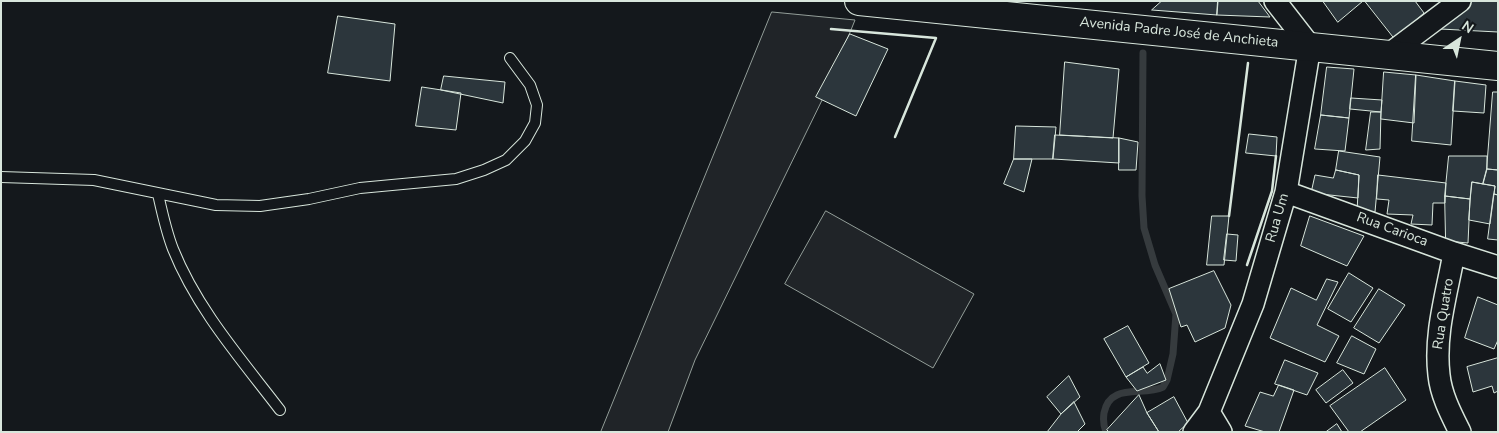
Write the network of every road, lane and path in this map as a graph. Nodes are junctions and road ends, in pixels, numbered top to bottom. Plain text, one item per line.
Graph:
1 (859, 1) edge
2 (1275, 1) edge
3 (1460, 1) edge
4 (1310, 46) junction
5 (1388, 55) junction
6 (510, 58) dead end
7 (1498, 66) edge
8 (1, 177) edge
9 (1286, 192) junction
10 (158, 194) junction
11 (1454, 253) junction
12 (1498, 267) edge
13 (280, 410) dead end
14 (1209, 412) junction
15 (1194, 432) edge
16 (1221, 432) edge
17 (1460, 432) edge

1 - 4 main road, Avenida Padre José de Anchieta
2 - 4 street
3 - 5 street
4 - 5 main road, Avenida Padre José de Anchieta
4 - 9 street, Rua Um
5 - 7 main road, Avenida Padre José de Anchieta
6 - 10 lane
8 - 10 lane
9 - 11 street, Rua Carioca
9 - 14 street, Rua Um
10 - 13 lane
11 - 12 street, Rua Carioca
11 - 17 street, Rua Quatro
14 - 15 street, Rua Um
14 - 16 street

